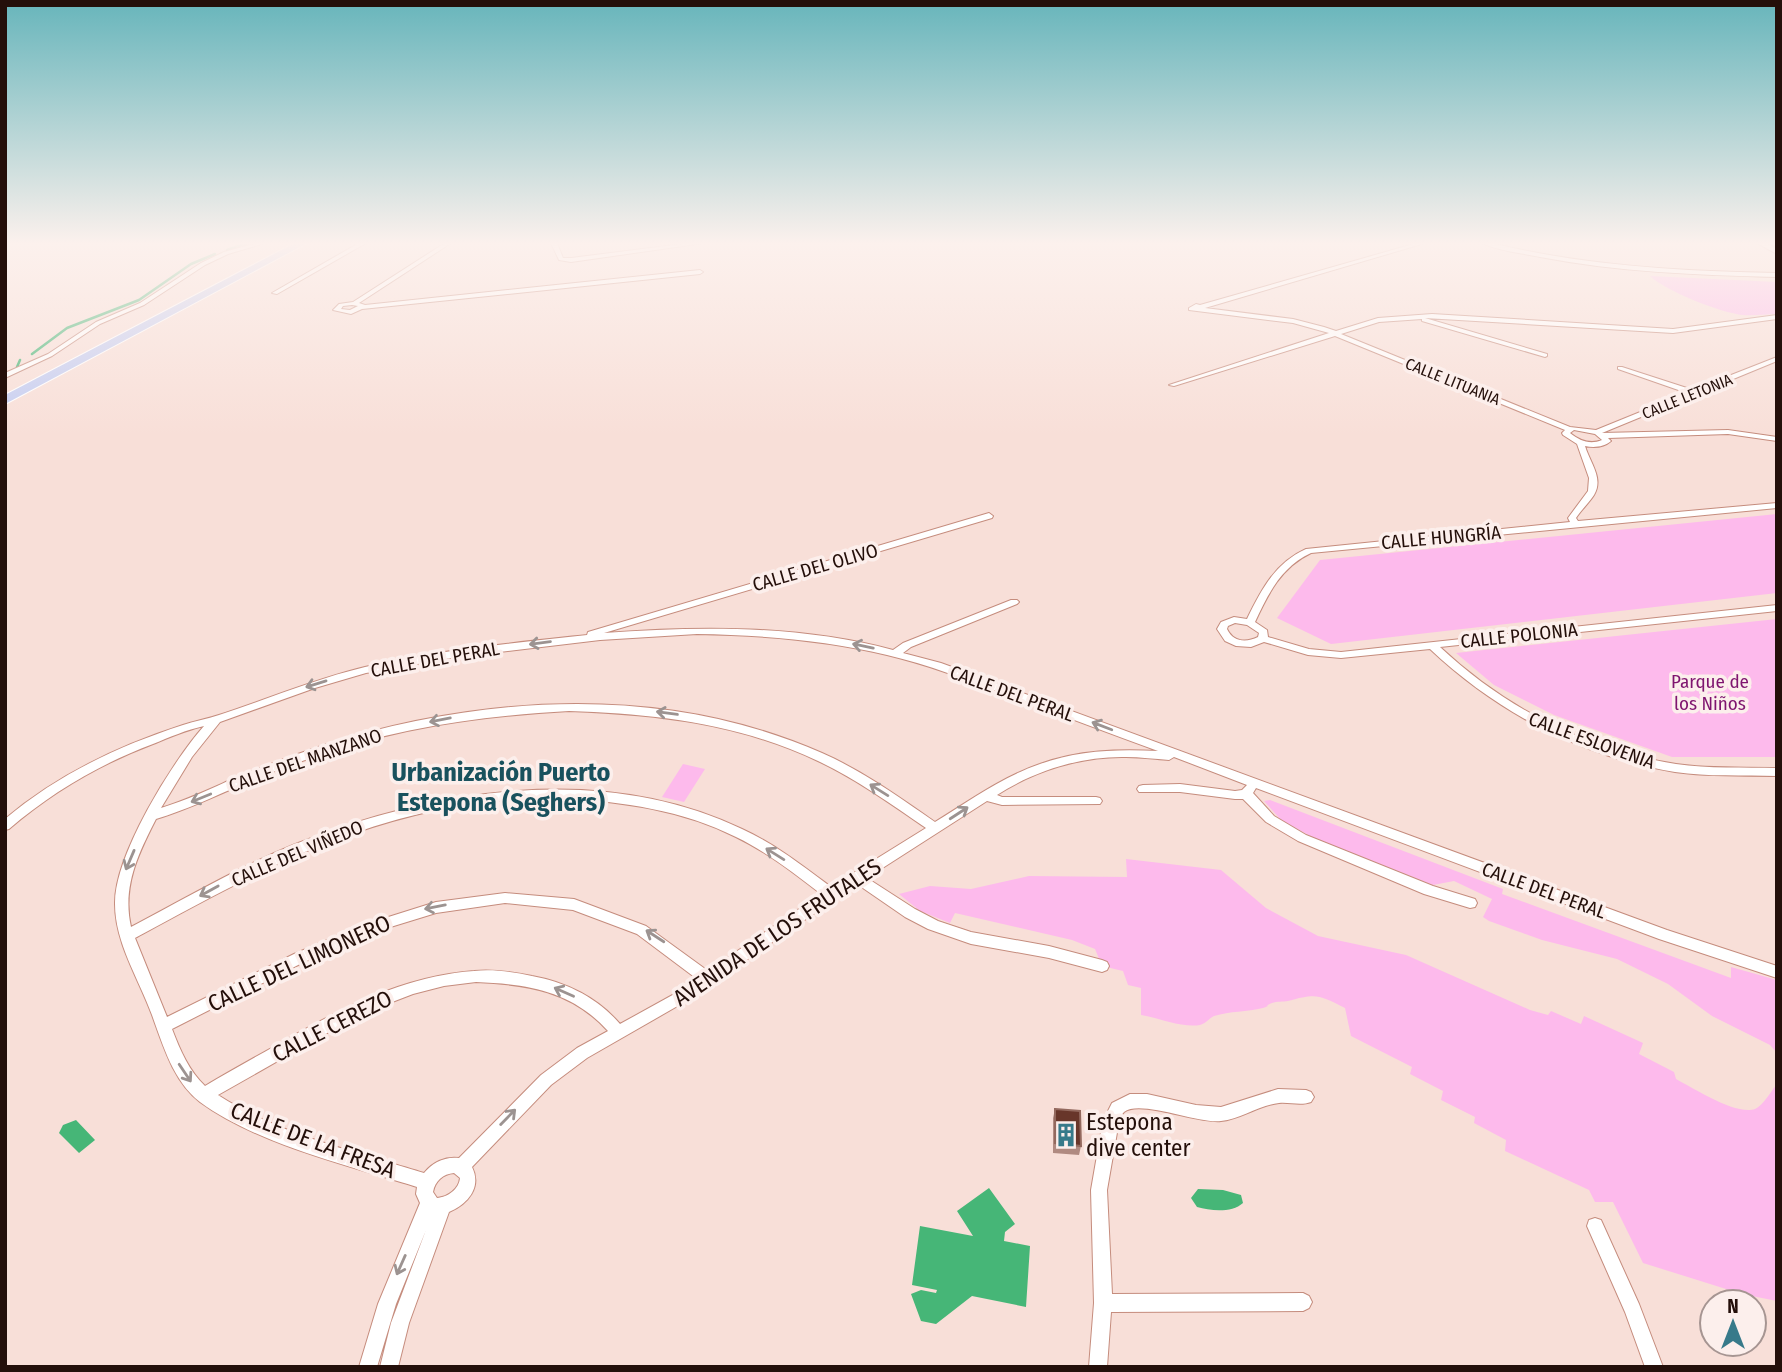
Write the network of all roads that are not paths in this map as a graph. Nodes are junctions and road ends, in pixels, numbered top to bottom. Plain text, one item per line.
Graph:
1 (133, 307) edge
2 (171, 307) edge
3 (181, 307) edge
4 (340, 307) edge
5 (362, 307) edge
6 (1204, 307) edge
7 (1415, 316) junction
8 (1777, 317) edge
9 (1337, 333) junction
10 (1545, 355) dead end
11 (1777, 359) edge
12 (1620, 368) dead end
13 (5, 376) edge
14 (1172, 385) dead end
15 (1694, 393) junction
16 (5, 394) edge
17 (5, 400) edge
18 (1569, 429) junction
19 (1601, 434) junction
20 (1777, 439) edge
21 (1581, 443) junction
22 (1777, 505) edge
23 (989, 516) dead end
24 (1576, 524) junction
25 (1014, 601) dead end
26 (1777, 608) edge
27 (642, 617) junction
28 (1250, 622) junction
29 (648, 632) junction
30 (586, 638) junction
31 (1263, 639) junction
32 (1432, 645) junction
33 (896, 653) junction
34 (218, 719) junction
35 (1136, 739) junction
36 (1124, 753) junction
37 (1188, 759) junction
38 (1777, 772) edge
39 (1250, 788) junction
40 (1143, 789) dead end
41 (985, 796) junction
42 (1096, 801) dead end
43 (153, 815) junction
44 (5, 826) edge
45 (935, 828) junction
46 (857, 878) junction
47 (831, 894) junction
48 (1470, 903) dead end
49 (127, 936) junction
50 (1102, 966) dead end
51 (1777, 972) edge
52 (708, 979) junction
53 (164, 1026) junction
54 (618, 1032) junction
55 (205, 1095) junction
56 (1306, 1097) dead end
57 (461, 1167) junction
58 (427, 1182) junction
59 (436, 1205) junction
60 (1595, 1226) dead end
61 (1303, 1302) dead end
62 (1103, 1303) junction
63 (368, 1367) edge
64 (389, 1367) edge
65 (1098, 1367) edge
66 (1654, 1367) edge

1 - 13 street
2 - 16 highway
3 - 17 highway
4 - 5 street
6 - 9 street, CALLE LITUANIA
7 - 8 street
7 - 9 street
7 - 10 street
9 - 14 street
9 - 18 street, CALLE LITUANIA
11 - 15 street, CALLE LETONIA
12 - 15 street
15 - 19 street, CALLE LETONIA
18 - 19 street
18 - 21 street
19 - 20 street
19 - 21 street
21 - 24 street
22 - 24 street, CALLE HUNGRÍA
23 - 27 street, CALLE DEL OLIVO
24 - 28 street, CALLE HUNGRÍA
25 - 33 street
26 - 32 street, CALLE POLONIA
27 - 29 street
27 - 30 street, CALLE DEL OLIVO
28 - 31 street
28 - 31 street, CALLE POLONIA
29 - 30 street, CALLE DEL PERAL
33 -> 29 street, CALLE DEL PERAL
30 -> 34 street, CALLE DEL PERAL
31 - 32 street, CALLE POLONIA
32 - 38 street, CALLE ESLOVENIA
35 -> 33 street, CALLE DEL PERAL
34 - 43 street, CALLE DE LA FRESA
34 - 44 street, CALLE DEL PERAL
35 - 36 street
35 - 37 street, CALLE DEL PERAL
36 - 37 street, AVENIDA DE LOS FRUTALES
36 - 41 street, AVENIDA DE LOS FRUTALES
37 - 39 street, CALLE DEL PERAL
39 - 40 street
39 - 48 street
39 - 51 street, CALLE DEL PERAL
41 - 42 street
45 -> 41 street, AVENIDA DE LOS FRUTALES
45 -> 43 street, CALLE DEL MANZANO
43 -> 49 street, CALLE DE LA FRESA
45 - 46 street, AVENIDA DE LOS FRUTALES
46 - 47 street, AVENIDA DE LOS FRUTALES
46 - 50 street
47 -> 49 street, CALLE DEL VIÑEDO
47 - 52 street, AVENIDA DE LOS FRUTALES
49 - 53 street, CALLE DE LA FRESA
52 -> 53 street, CALLE DEL LIMONERO
52 - 54 street, AVENIDA DE LOS FRUTALES
53 -> 55 street, CALLE DE LA FRESA
54 -> 55 street, CALLE CEREZO
57 -> 54 street, AVENIDA DE LOS FRUTALES
55 - 58 street, CALLE DE LA FRESA
56 - 62 street
57 - 58 street
57 - 59 street
58 - 59 street
59 -> 63 street
59 - 64 street
60 - 66 street
61 - 62 street
62 - 65 street

